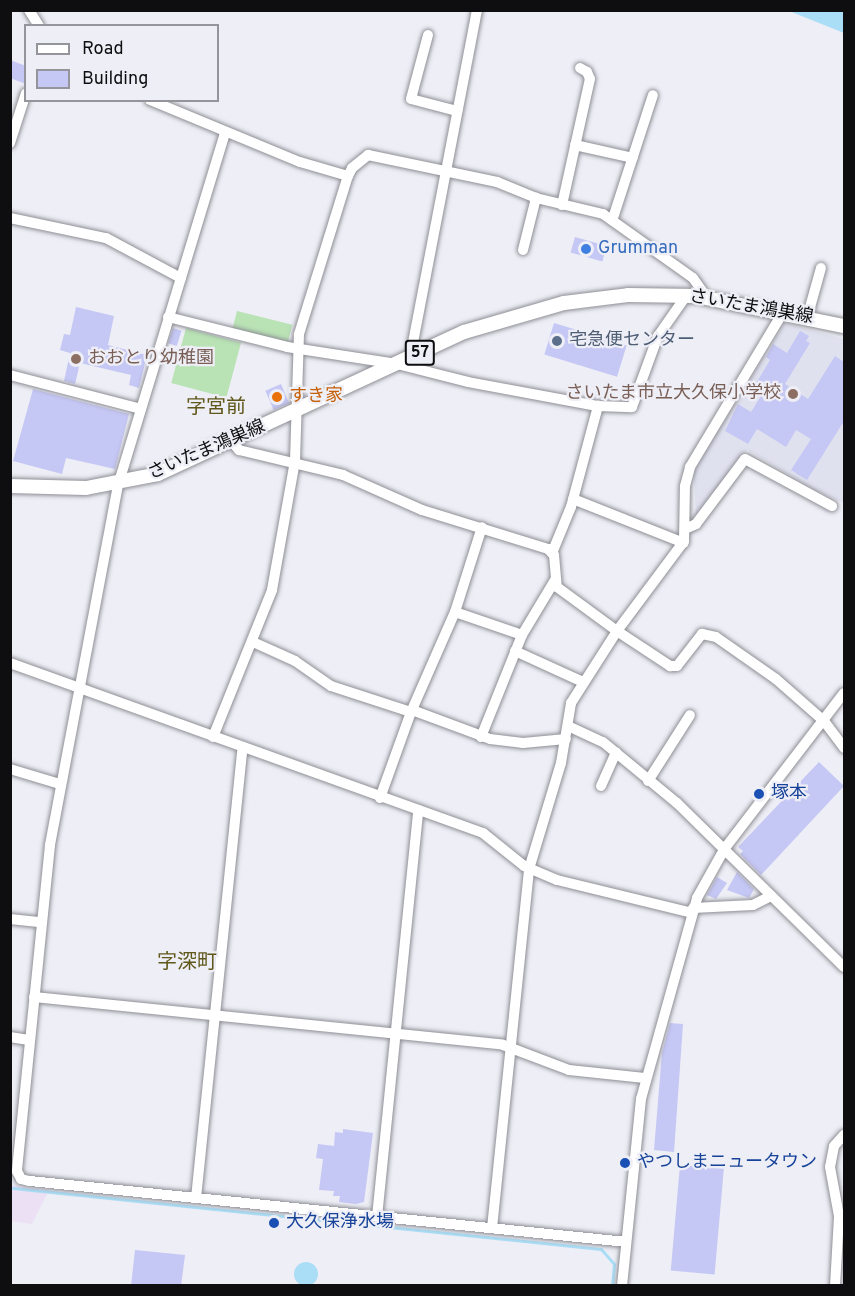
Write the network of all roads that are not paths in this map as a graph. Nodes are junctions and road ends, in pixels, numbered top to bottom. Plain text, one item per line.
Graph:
1 (29, 10) edge
2 (477, 10) edge
3 (38, 24) edge
4 (428, 35) dead end
5 (580, 68) dead end
6 (653, 95) dead end
7 (24, 99) edge
8 (154, 102) edge
9 (457, 111) junction
10 (225, 134) junction
11 (10, 143) edge
12 (575, 145) junction
13 (633, 158) junction
14 (446, 172) junction
15 (348, 176) junction
16 (536, 198) junction
17 (562, 205) junction
18 (10, 218) edge
19 (613, 218) junction
20 (523, 250) dead end
21 (821, 268) dead end
22 (181, 278) junction
23 (686, 296) junction
24 (707, 298) junction
25 (783, 312) junction
26 (168, 317) junction
27 (807, 318) junction
28 (844, 326) edge
29 (297, 348) junction
30 (404, 361) junction
31 (10, 375) edge
32 (598, 406) junction
33 (141, 409) junction
34 (297, 411) junction
35 (232, 442) junction
36 (296, 461) junction
37 (118, 485) junction
38 (10, 486) edge
39 (573, 499) junction
40 (832, 506) dead end
41 (482, 527) junction
42 (685, 530) junction
43 (684, 543) junction
44 (552, 553) junction
45 (555, 580) junction
46 (455, 612) junction
47 (617, 631) junction
48 (522, 635) junction
49 (254, 642) junction
50 (515, 651) junction
51 (10, 663) edge
52 (583, 682) junction
53 (79, 689) junction
54 (844, 693) edge
55 (411, 711) junction
56 (690, 715) dead end
57 (824, 721) junction
58 (568, 726) junction
59 (213, 737) junction
60 (481, 737) junction
61 (566, 740) junction
62 (243, 747) junction
63 (844, 748) edge
64 (616, 752) junction
65 (10, 769) edge
66 (648, 781) junction
67 (60, 784) junction
68 (602, 786) dead end
69 (380, 798) junction
70 (418, 810) junction
71 (725, 849) junction
72 (529, 869) junction
73 (771, 896) junction
74 (692, 910) junction
75 (10, 919) edge
76 (41, 922) junction
77 (844, 967) edge
78 (34, 998) junction
79 (215, 1016) junction
80 (395, 1034) junction
81 (10, 1037) edge
82 (29, 1040) junction
83 (511, 1046) junction
84 (645, 1078) junction
85 (844, 1135) edge
86 (196, 1198) junction
87 (376, 1217) junction
88 (492, 1228) junction
89 (626, 1242) junction
90 (622, 1286) edge
91 (835, 1286) edge

1 - 3 street
2 - 9 street
4 - 9 street
5 - 12 street
6 - 13 street
7 - 11 street
8 - 10 street
9 - 14 street
10 - 15 street
10 - 22 street
12 - 13 street
12 - 17 street
13 - 19 street
14 - 15 street
14 - 16 street
14 - 30 street
15 - 29 street
16 - 17 street
16 - 20 street
17 - 19 street
18 - 22 street
19 - 24 street
21 - 27 street
22 - 26 street
23 - 24 main road, さいたま鴻巣線 / 57
23 - 30 main road, さいたま鴻巣線 / 57
23 - 32 street
24 - 25 main road, さいたま鴻巣線 / 57
25 - 27 main road, さいたま鴻巣線 / 57
25 - 42 street
26 - 29 street
26 - 33 street
27 - 28 main road, さいたま鴻巣線 / 57
29 - 30 street
29 - 34 street
30 - 32 street
30 - 34 main road, さいたま鴻巣線 / 57
31 - 33 street
32 - 39 street
33 - 37 street
34 - 35 main road, さいたま鴻巣線 / 57
34 - 36 street
35 - 36 street
35 - 37 main road, さいたま鴻巣線 / 57
36 - 41 street
36 - 49 street
37 - 38 main road, さいたま鴻巣線 / 57
37 - 53 street
39 - 43 street
39 - 44 street
40 - 42 street
41 - 44 street
41 - 46 street
42 - 43 street
43 - 47 street
44 - 45 street
45 - 47 street
45 - 48 street
46 - 48 street
46 - 55 street
47 - 52 street
47 - 57 street
48 - 50 street
49 - 55 street
49 - 59 street
50 - 52 street
50 - 60 street
51 - 53 street
52 - 58 street
53 - 59 street
53 - 67 street
54 - 57 street
55 - 60 street
55 - 69 street
56 - 66 street
57 - 63 street
57 - 71 street
58 - 61 street
58 - 64 street
59 - 62 street
60 - 61 street
61 - 72 street
62 - 69 street
62 - 79 street
64 - 66 street
64 - 68 street
65 - 67 street
66 - 71 street
67 - 76 street
69 - 70 street
70 - 72 street
70 - 80 street
71 - 73 street
71 - 74 street
72 - 74 street
72 - 83 street
73 - 74 street
73 - 77 street
74 - 84 street
75 - 76 street
76 - 78 street
78 - 79 street
78 - 82 street
79 - 80 street
79 - 86 street
80 - 83 street
80 - 87 street
81 - 82 street
82 - 86 street
83 - 84 street
83 - 88 street
84 - 89 street
85 - 91 street
86 - 87 street
87 - 88 street
88 - 89 street
89 - 90 street

